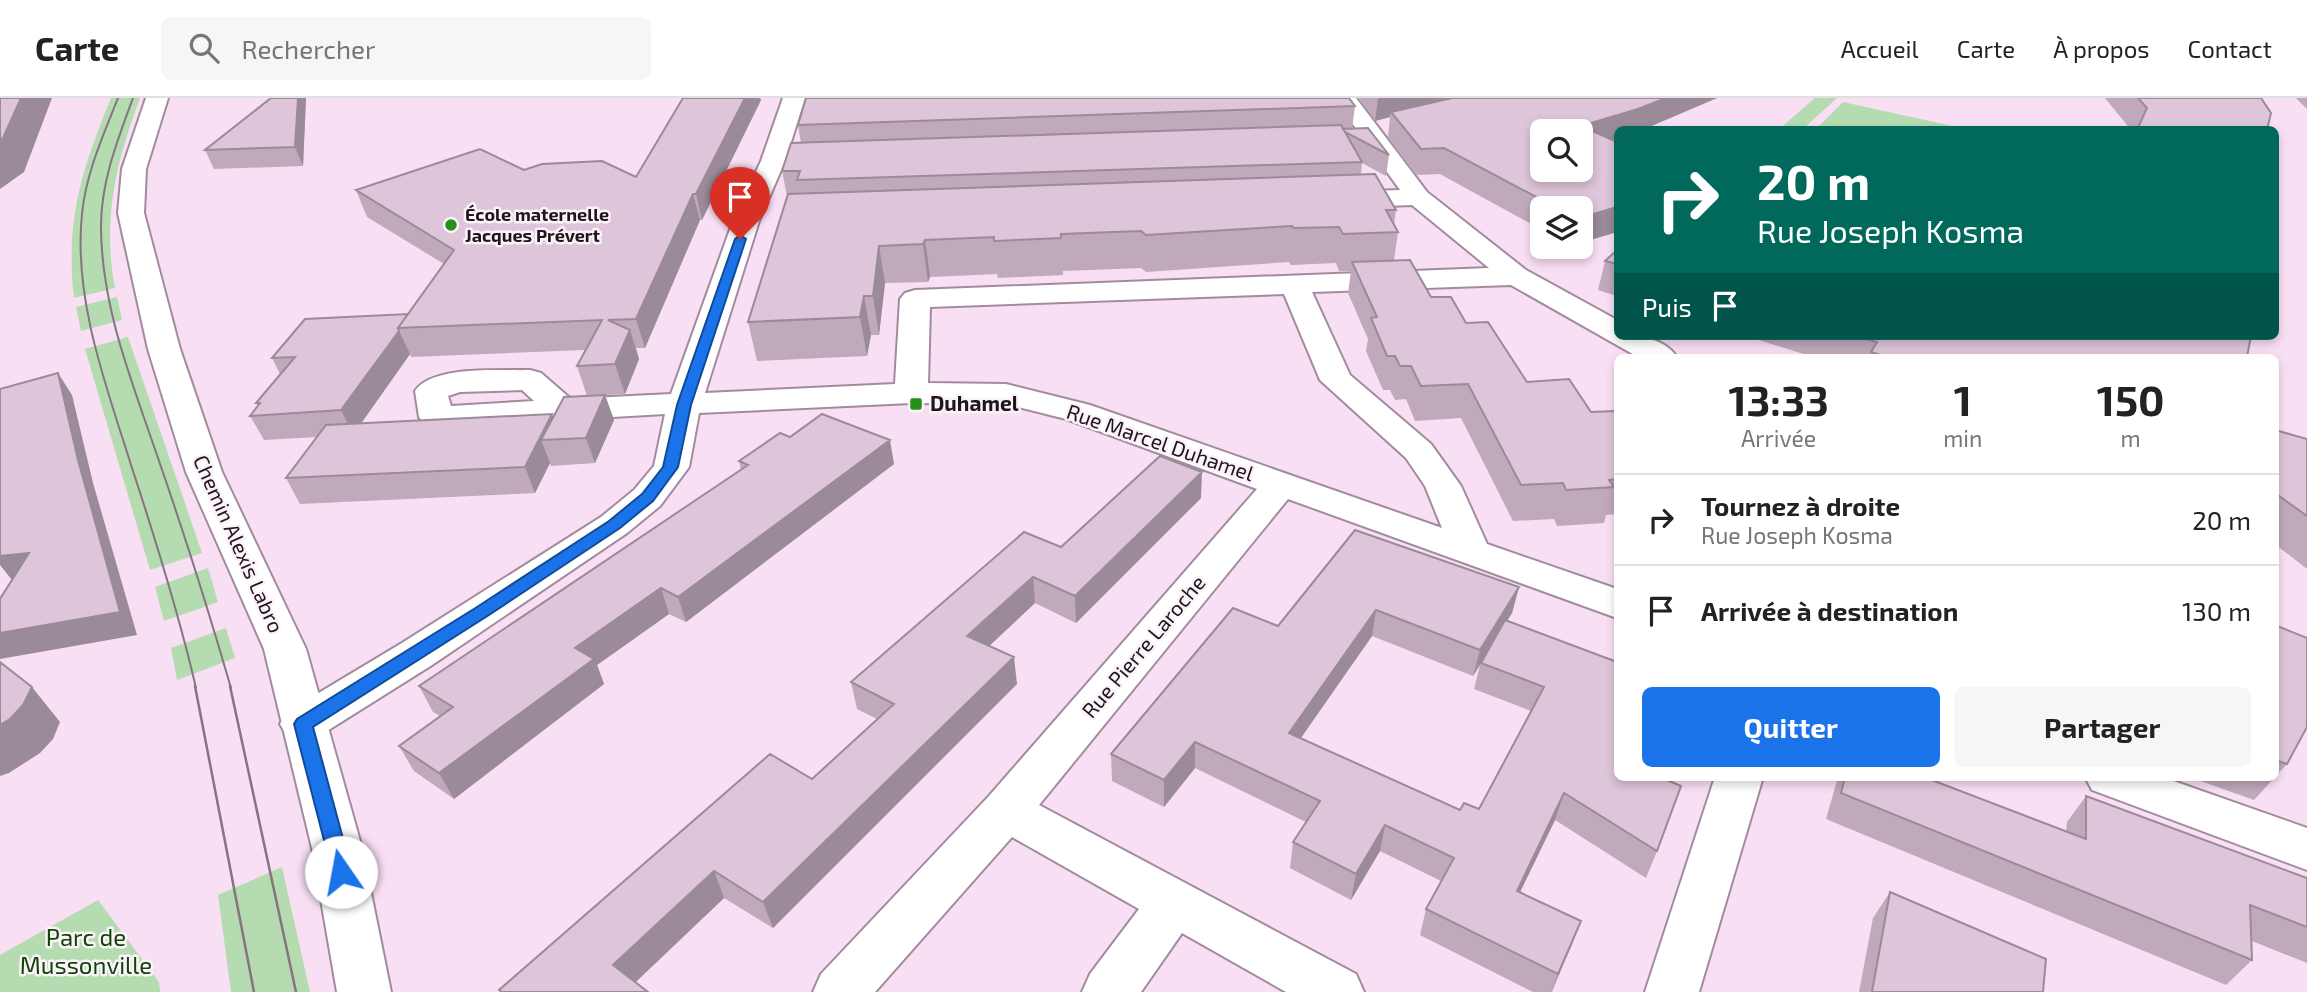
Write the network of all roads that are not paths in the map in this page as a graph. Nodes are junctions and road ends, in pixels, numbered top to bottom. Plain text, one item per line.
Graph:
1 (157, 98) edge
2 (794, 98) edge
3 (1345, 98) edge
4 (803, 159) edge
5 (773, 160) junction
6 (1418, 197) junction
7 (1312, 201) edge
8 (1516, 276) junction
9 (1294, 284) junction
10 (1614, 331) edge
11 (1630, 340) edge
12 (1656, 354) edge
13 (911, 393) junction
14 (684, 405) junction
15 (563, 409) edge
16 (1281, 484) junction
17 (1471, 552) junction
18 (1614, 603) edge
19 (303, 724) junction
20 (1739, 781) edge
21 (2120, 781) edge
22 (1006, 810) junction
23 (2307, 849) edge
24 (1174, 902) junction
25 (364, 992) edge
26 (840, 992) edge
27 (1109, 992) edge
28 (1337, 992) edge
29 (1672, 992) edge

1 - 19 street, Chemin Alexis Labro
2 - 5 street
3 - 6 street
4 - 5 street
5 - 14 street
6 - 7 street
6 - 8 street
8 - 9 street
8 - 10 street
9 - 13 street
9 - 17 street
11 - 12 street
13 - 14 street, Rue Marcel Duhamel
13 - 16 street, Rue Marcel Duhamel
14 - 15 street, Rue Marcel Duhamel
14 - 19 street
16 - 17 street, Rue Marcel Duhamel
16 - 22 street, Rue Pierre Laroche
17 - 18 street, Rue Marcel Duhamel
19 - 25 street, Chemin Alexis Labro
20 - 29 street
21 - 23 street
22 - 24 street
22 - 26 street, Rue Pierre Laroche
24 - 27 street
24 - 28 street

